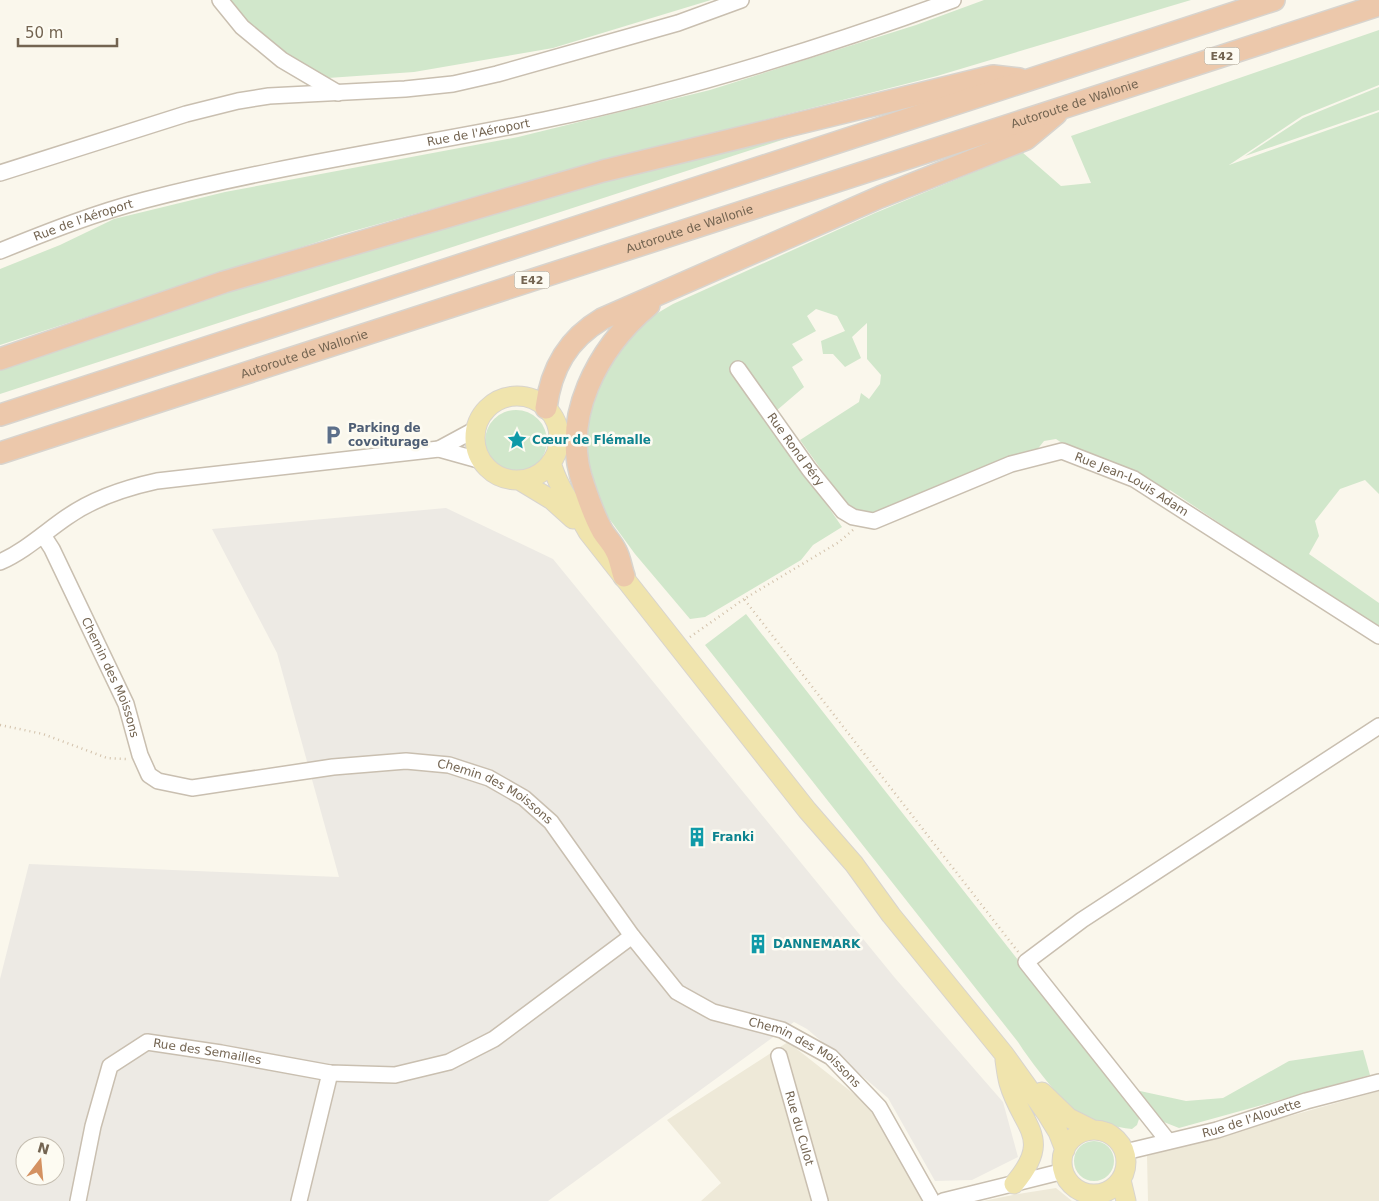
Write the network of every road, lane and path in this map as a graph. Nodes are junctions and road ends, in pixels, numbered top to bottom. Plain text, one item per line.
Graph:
1 (220, 0) edge
2 (741, 0) edge
3 (953, 0) edge
4 (1274, 0) edge
5 (1379, 5) edge
6 (1027, 80) junction
7 (338, 94) junction
8 (1064, 107) junction
9 (0, 173) edge
10 (0, 251) edge
11 (683, 284) junction
12 (0, 359) edge
13 (738, 369) dead end
14 (546, 408) junction
15 (0, 415) edge
16 (476, 429) junction
17 (439, 449) junction
18 (0, 453) edge
19 (482, 461) junction
20 (551, 462) junction
21 (519, 480) junction
22 (862, 519) junction
23 (588, 532) junction
24 (43, 535) junction
25 (0, 562) edge
26 (624, 576) junction
27 (744, 599) junction
28 (1379, 636) edge
29 (678, 645) junction
30 (0, 725) edge
31 (1379, 726) edge
32 (140, 755) junction
33 (632, 936) junction
34 (1026, 962) junction
35 (1004, 1054) junction
36 (779, 1056) dead end
37 (330, 1073) junction
38 (1379, 1082) edge
39 (1093, 1130) junction
40 (1168, 1141) junction
41 (1065, 1150) junction
42 (1125, 1152) junction
43 (1064, 1172) junction
44 (1121, 1180) junction
45 (1014, 1184) junction
46 (990, 1196) edge
47 (1093, 1197) edge
48 (78, 1201) edge
49 (299, 1201) edge
50 (820, 1201) edge
51 (932, 1201) edge
52 (943, 1201) edge
53 (1126, 1201) edge

1 - 7 street
2 - 7 street
3 - 10 street, Rue de l'Aéroport
4 - 6 highway
5 - 8 highway, Autoroute de Wallonie / E42
6 - 12 highway
6 - 15 highway
7 - 9 street
8 - 11 highway
8 - 18 highway, Autoroute de Wallonie / E42
11 - 14 highway
11 - 26 highway
13 - 22 street, Rue Rond Péry
14 - 16 main road
14 - 20 main road
16 - 17 street
16 - 19 main road
17 - 19 street
17 - 24 street
19 - 21 main road
20 - 21 main road
20 - 23 main road
21 - 23 main road
22 - 27 path
22 - 28 street, Rue Jean-Louis Adam
23 - 26 main road
24 - 25 street
24 - 32 street, Chemin des Moissons
26 - 29 main road
27 - 29 path
27 - 34 path
29 - 35 main road
30 - 32 path
31 - 34 street
32 - 33 street, Chemin des Moissons
33 - 37 street, Rue des Semailles
33 - 51 street, Chemin des Moissons
34 - 40 street
35 - 39 main road
35 - 41 main road
35 - 45 main road
36 - 50 street, Rue du Culot
37 - 48 street, Rue des Semailles
37 - 49 street
38 - 40 street, Rue de l'Alouette
39 - 41 main road
39 - 42 main road
40 - 42 street, Rue de l'Alouette
41 - 43 main road
42 - 44 main road
43 - 45 street
43 - 47 main road
44 - 47 main road
44 - 53 main road
45 - 46 street
46 - 52 street

